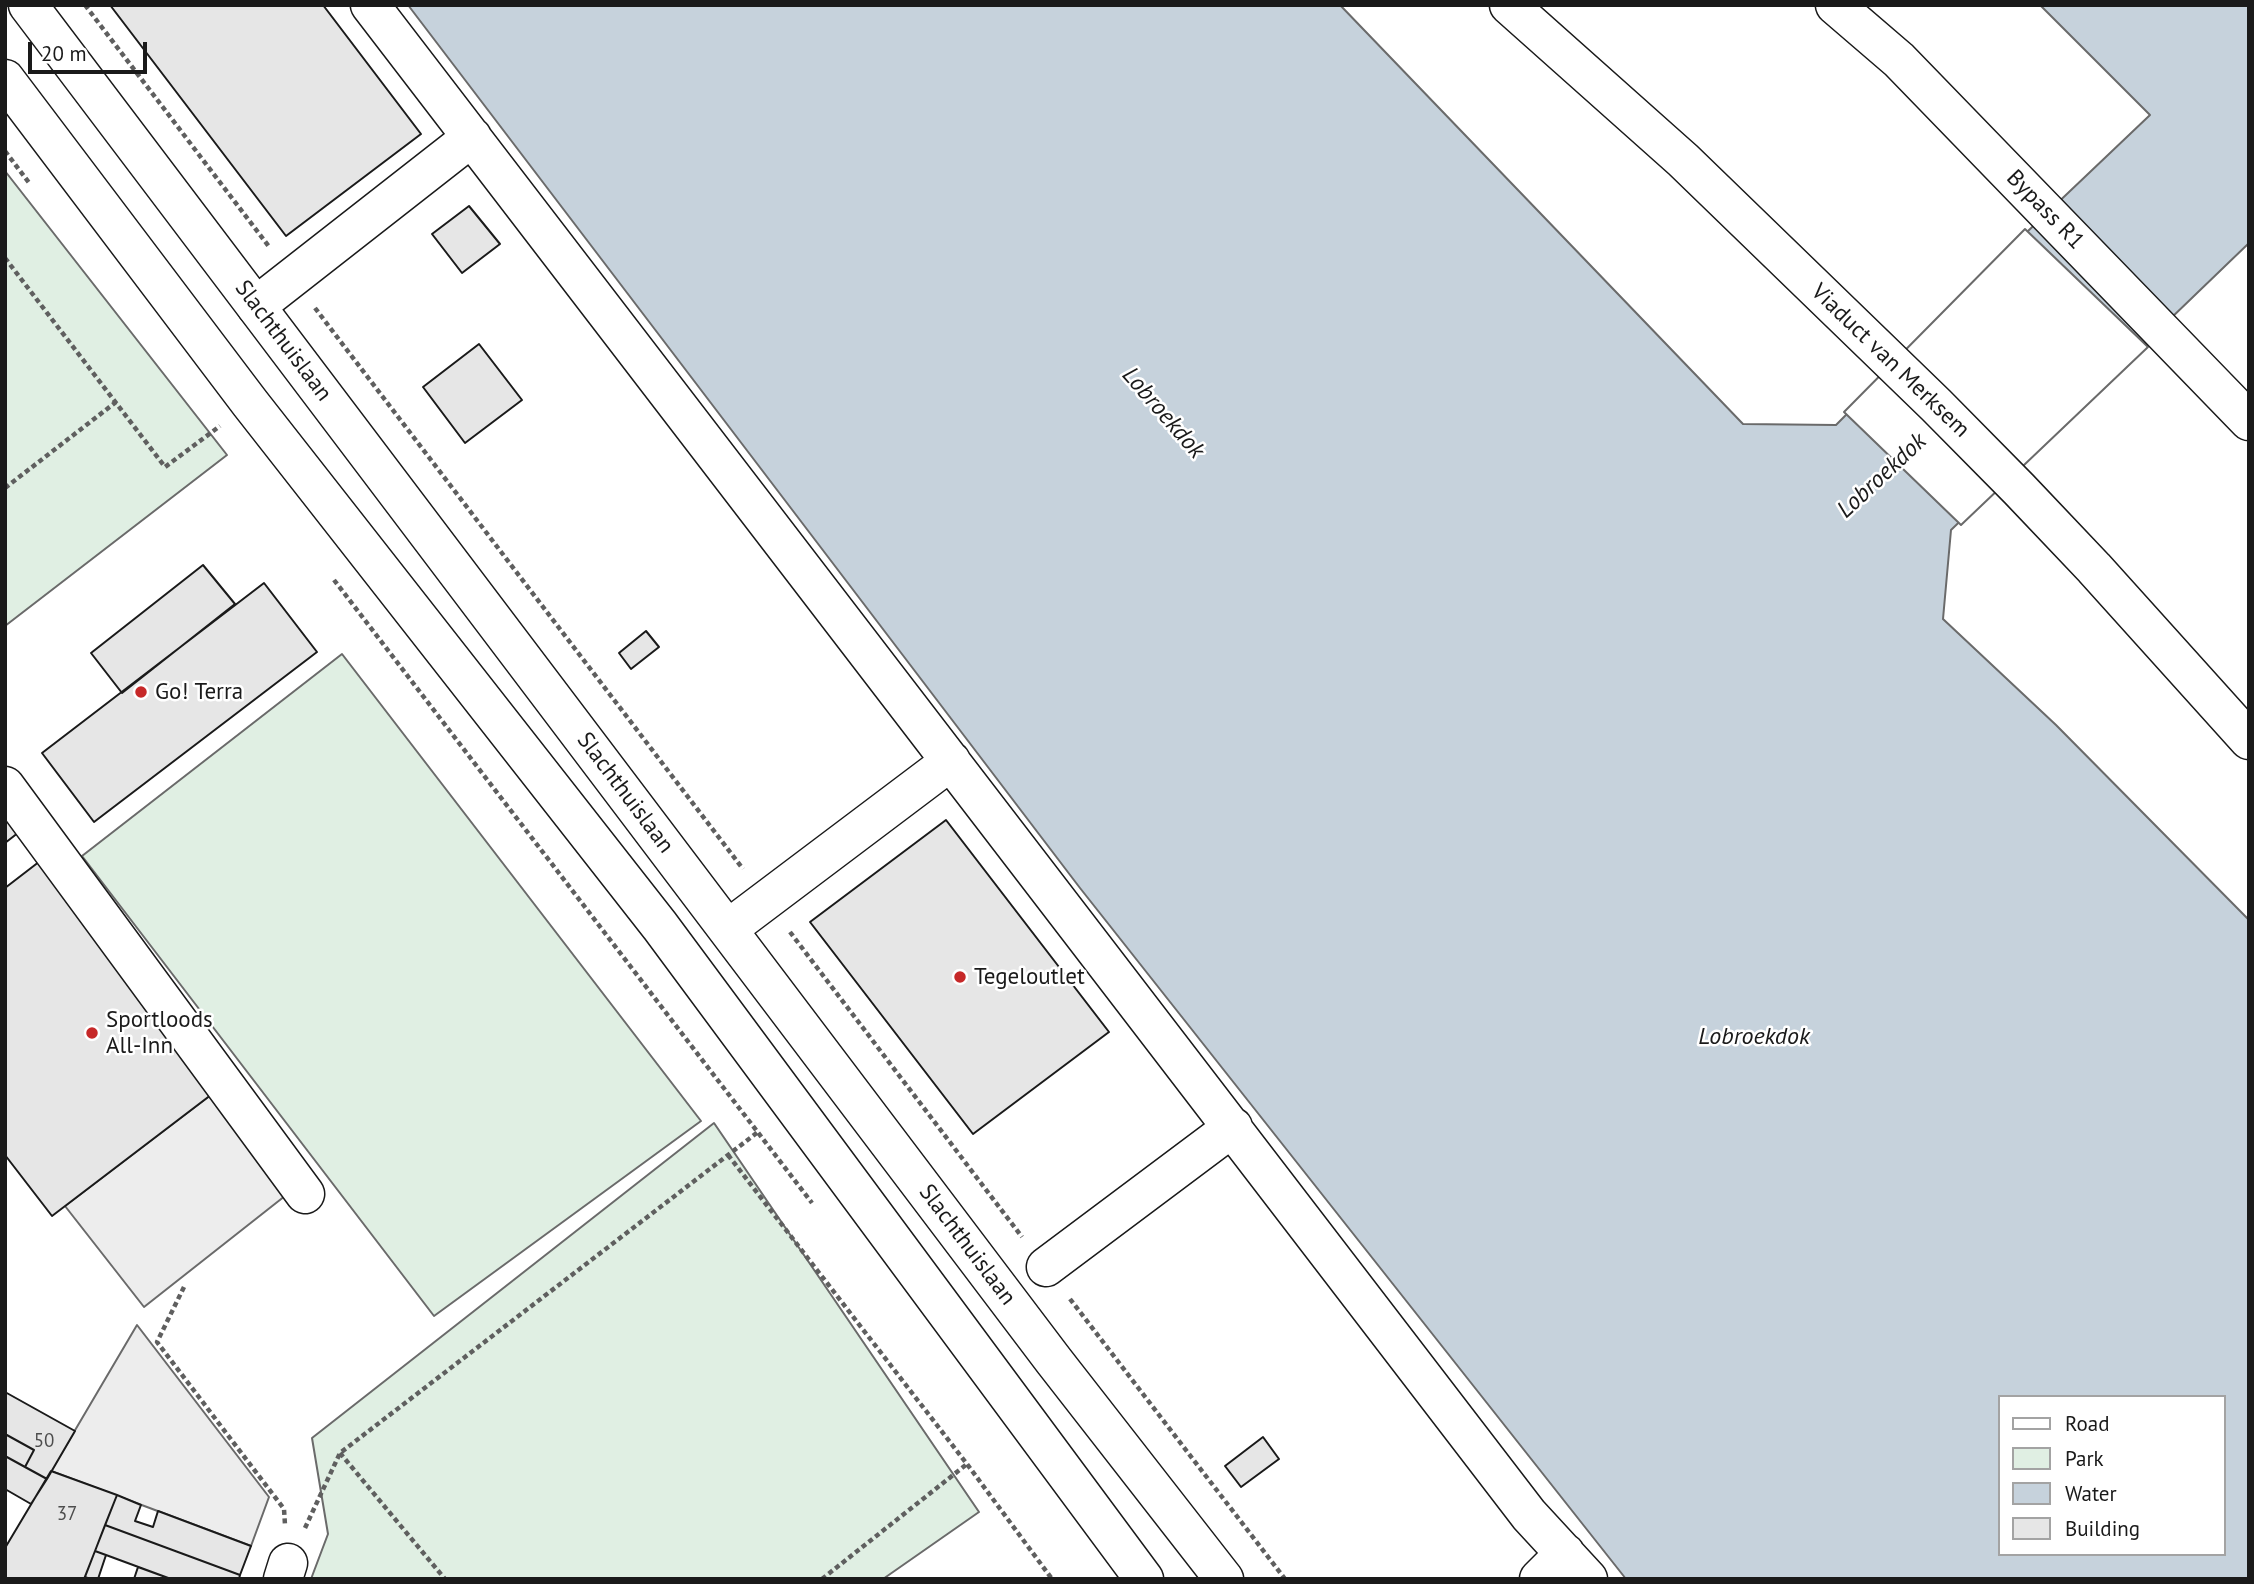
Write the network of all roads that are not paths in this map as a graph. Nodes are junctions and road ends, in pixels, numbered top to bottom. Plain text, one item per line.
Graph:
1 (28, 5) edge
2 (370, 5) edge
3 (1509, 5) edge
4 (1835, 5) edge
5 (5, 79) edge
6 (472, 137) junction
7 (256, 306) junction
8 (2249, 421) edge
9 (2249, 740) edge
10 (951, 761) junction
11 (5, 786) edge
12 (729, 929) junction
13 (1233, 1127) junction
14 (305, 1194) dead end
15 (1046, 1267) road end
16 (1564, 1570) edge
17 (1144, 1579) edge
18 (1224, 1579) edge

1 - 7 main road, Slachthuislaan
2 - 6 main road
3 - 9 main road, Viaduct van Merksem
4 - 8 main road, Bypass R1
5 - 17 main road
6 - 7 main road
6 - 10 main road
7 - 12 main road, Slachthuislaan
10 - 12 main road
10 - 13 main road
11 - 14 main road
12 - 18 main road, Slachthuislaan
13 - 15 main road
13 - 16 main road

